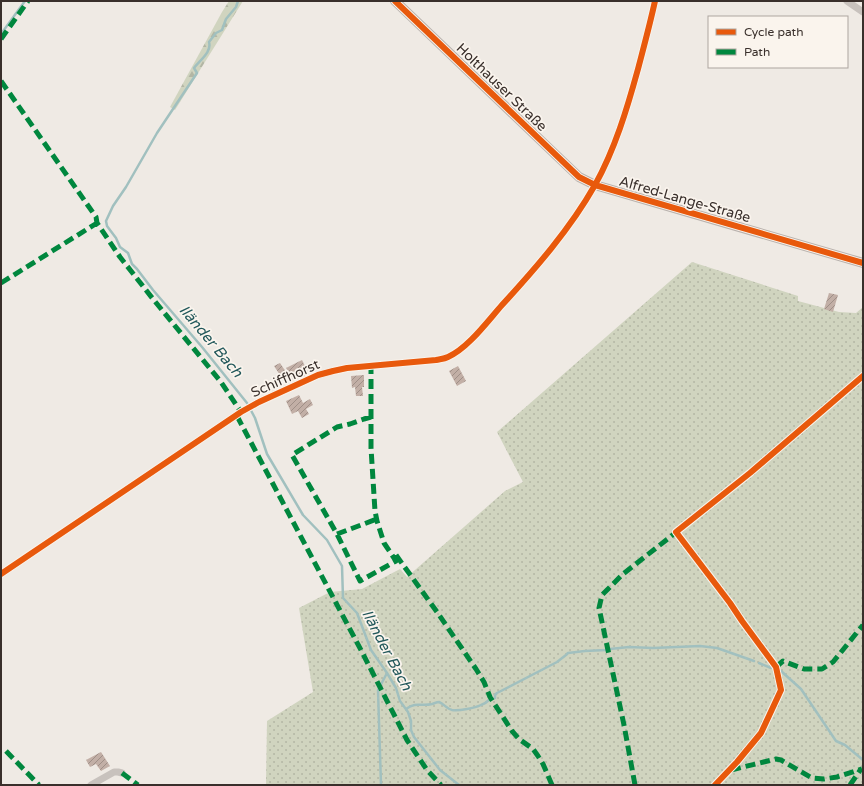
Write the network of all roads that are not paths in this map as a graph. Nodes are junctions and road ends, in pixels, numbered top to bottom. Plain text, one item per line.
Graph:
1 (395, 1) edge
2 (655, 1) edge
3 (847, 1) edge
4 (863, 12) edge
5 (595, 185) junction
6 (863, 263) edge
7 (1, 574) edge
8 (122, 773) dead end
9 (91, 785) edge

1 - 5 street, Holthauser Straße
2 - 5 street, Alfred-Lange-Straße
3 - 4 street
5 - 6 street, Alfred-Lange-Straße
5 - 7 street, Schiffhorst
8 - 9 street

